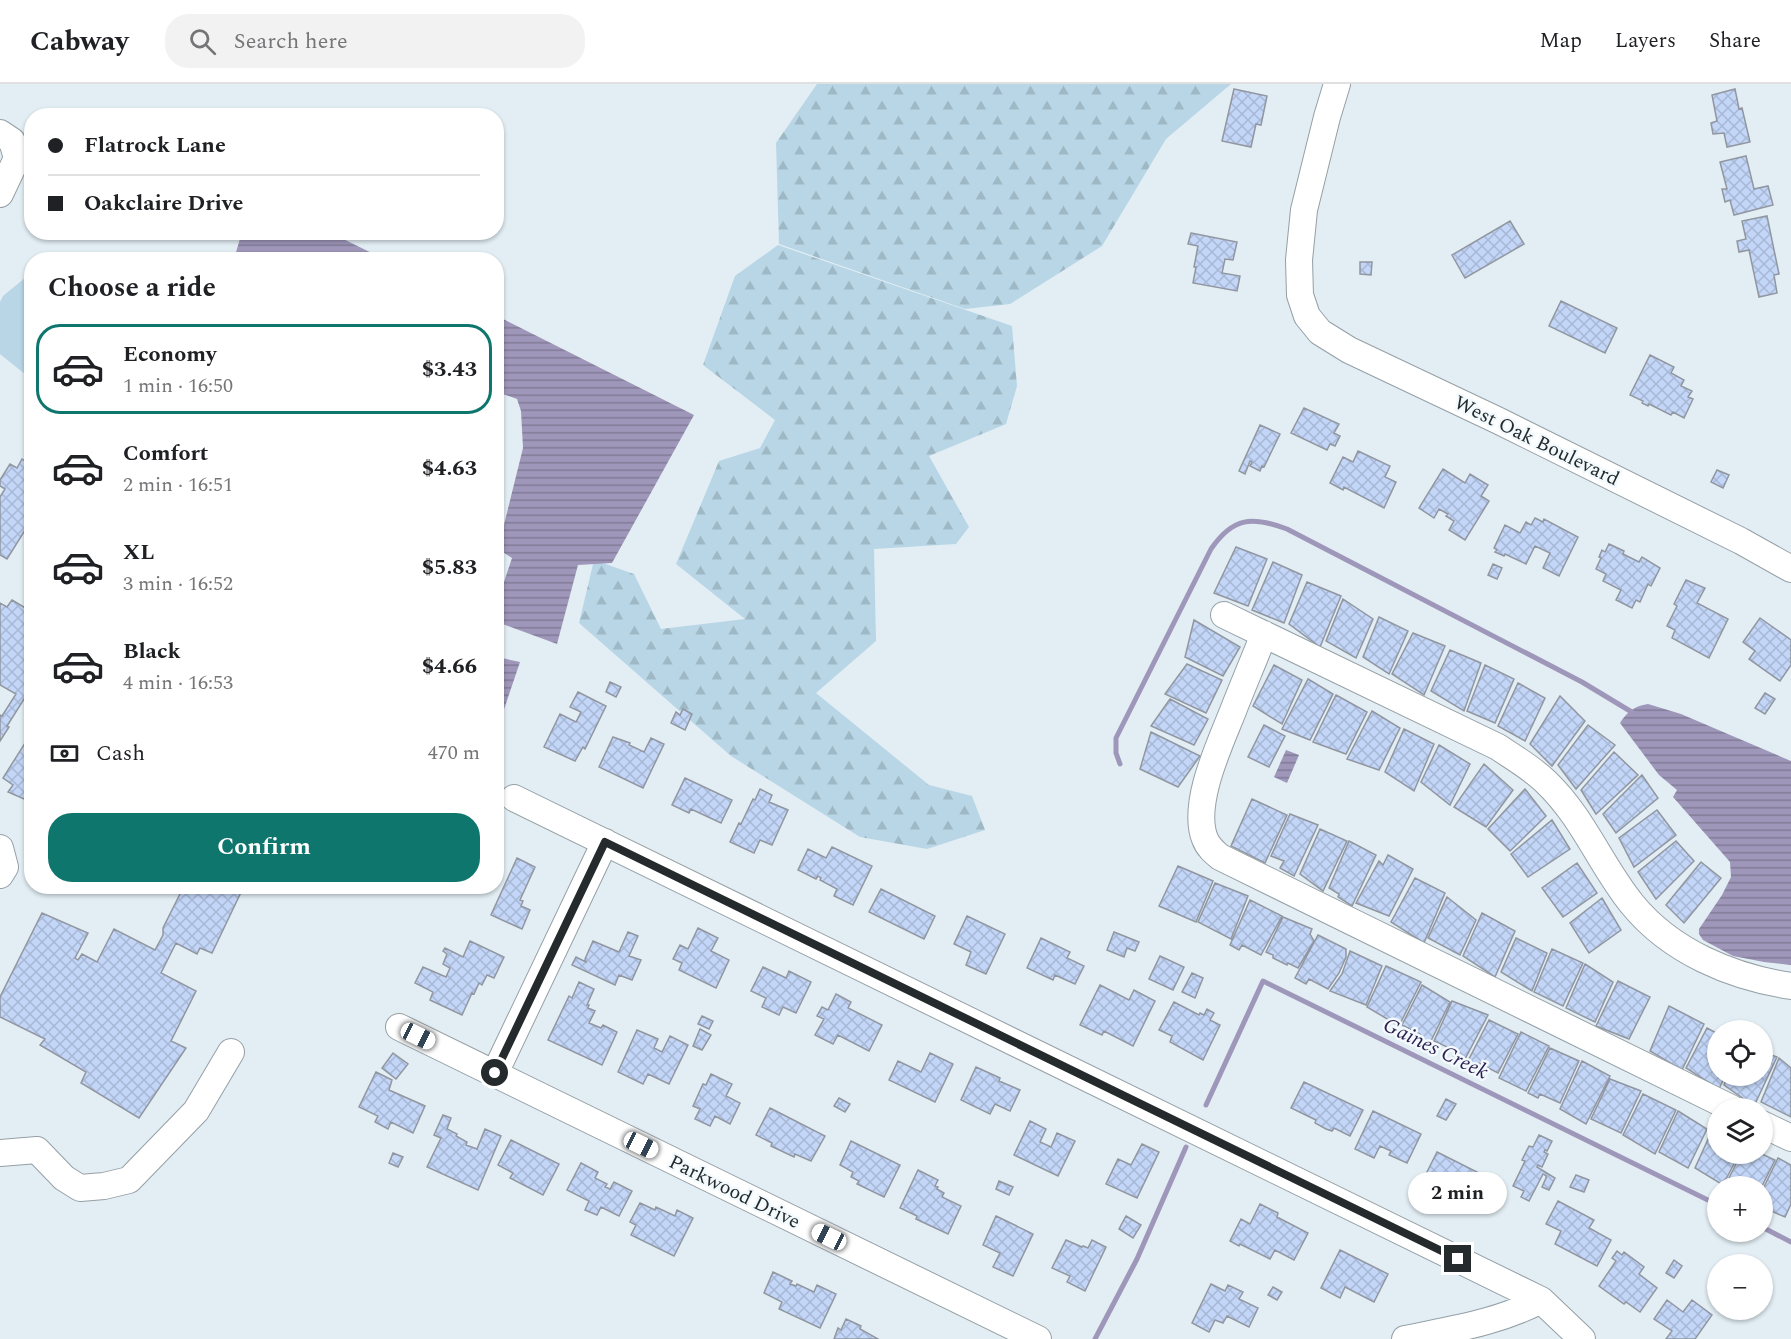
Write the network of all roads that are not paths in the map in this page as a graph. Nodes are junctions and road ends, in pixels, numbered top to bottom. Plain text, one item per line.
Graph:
1 (1337, 84) edge
2 (0, 133) edge
3 (0, 194) edge
4 (1791, 569) edge
5 (1224, 615) dead end
6 (1264, 634) junction
7 (514, 798) dead end
8 (605, 842) junction
9 (0, 848) edge
10 (0, 875) edge
11 (1791, 986) edge
12 (399, 1027) dead end
13 (231, 1052) dead end
14 (495, 1073) junction
15 (1711, 1098) edge
16 (1773, 1129) edge
17 (1791, 1138) edge
18 (0, 1153) edge
19 (1541, 1300) junction
20 (1038, 1339) edge
21 (1405, 1339) edge
22 (1582, 1339) edge

1 - 4 street, West Oak Boulevard
2 - 3 street
5 - 6 street
6 - 11 street
6 - 15 street
7 - 8 street
8 - 14 street
8 - 19 street
9 - 10 street
12 - 14 street, Parkwood Drive
13 - 18 street
14 - 20 street, Parkwood Drive
16 - 17 street
19 - 21 street
19 - 22 street

